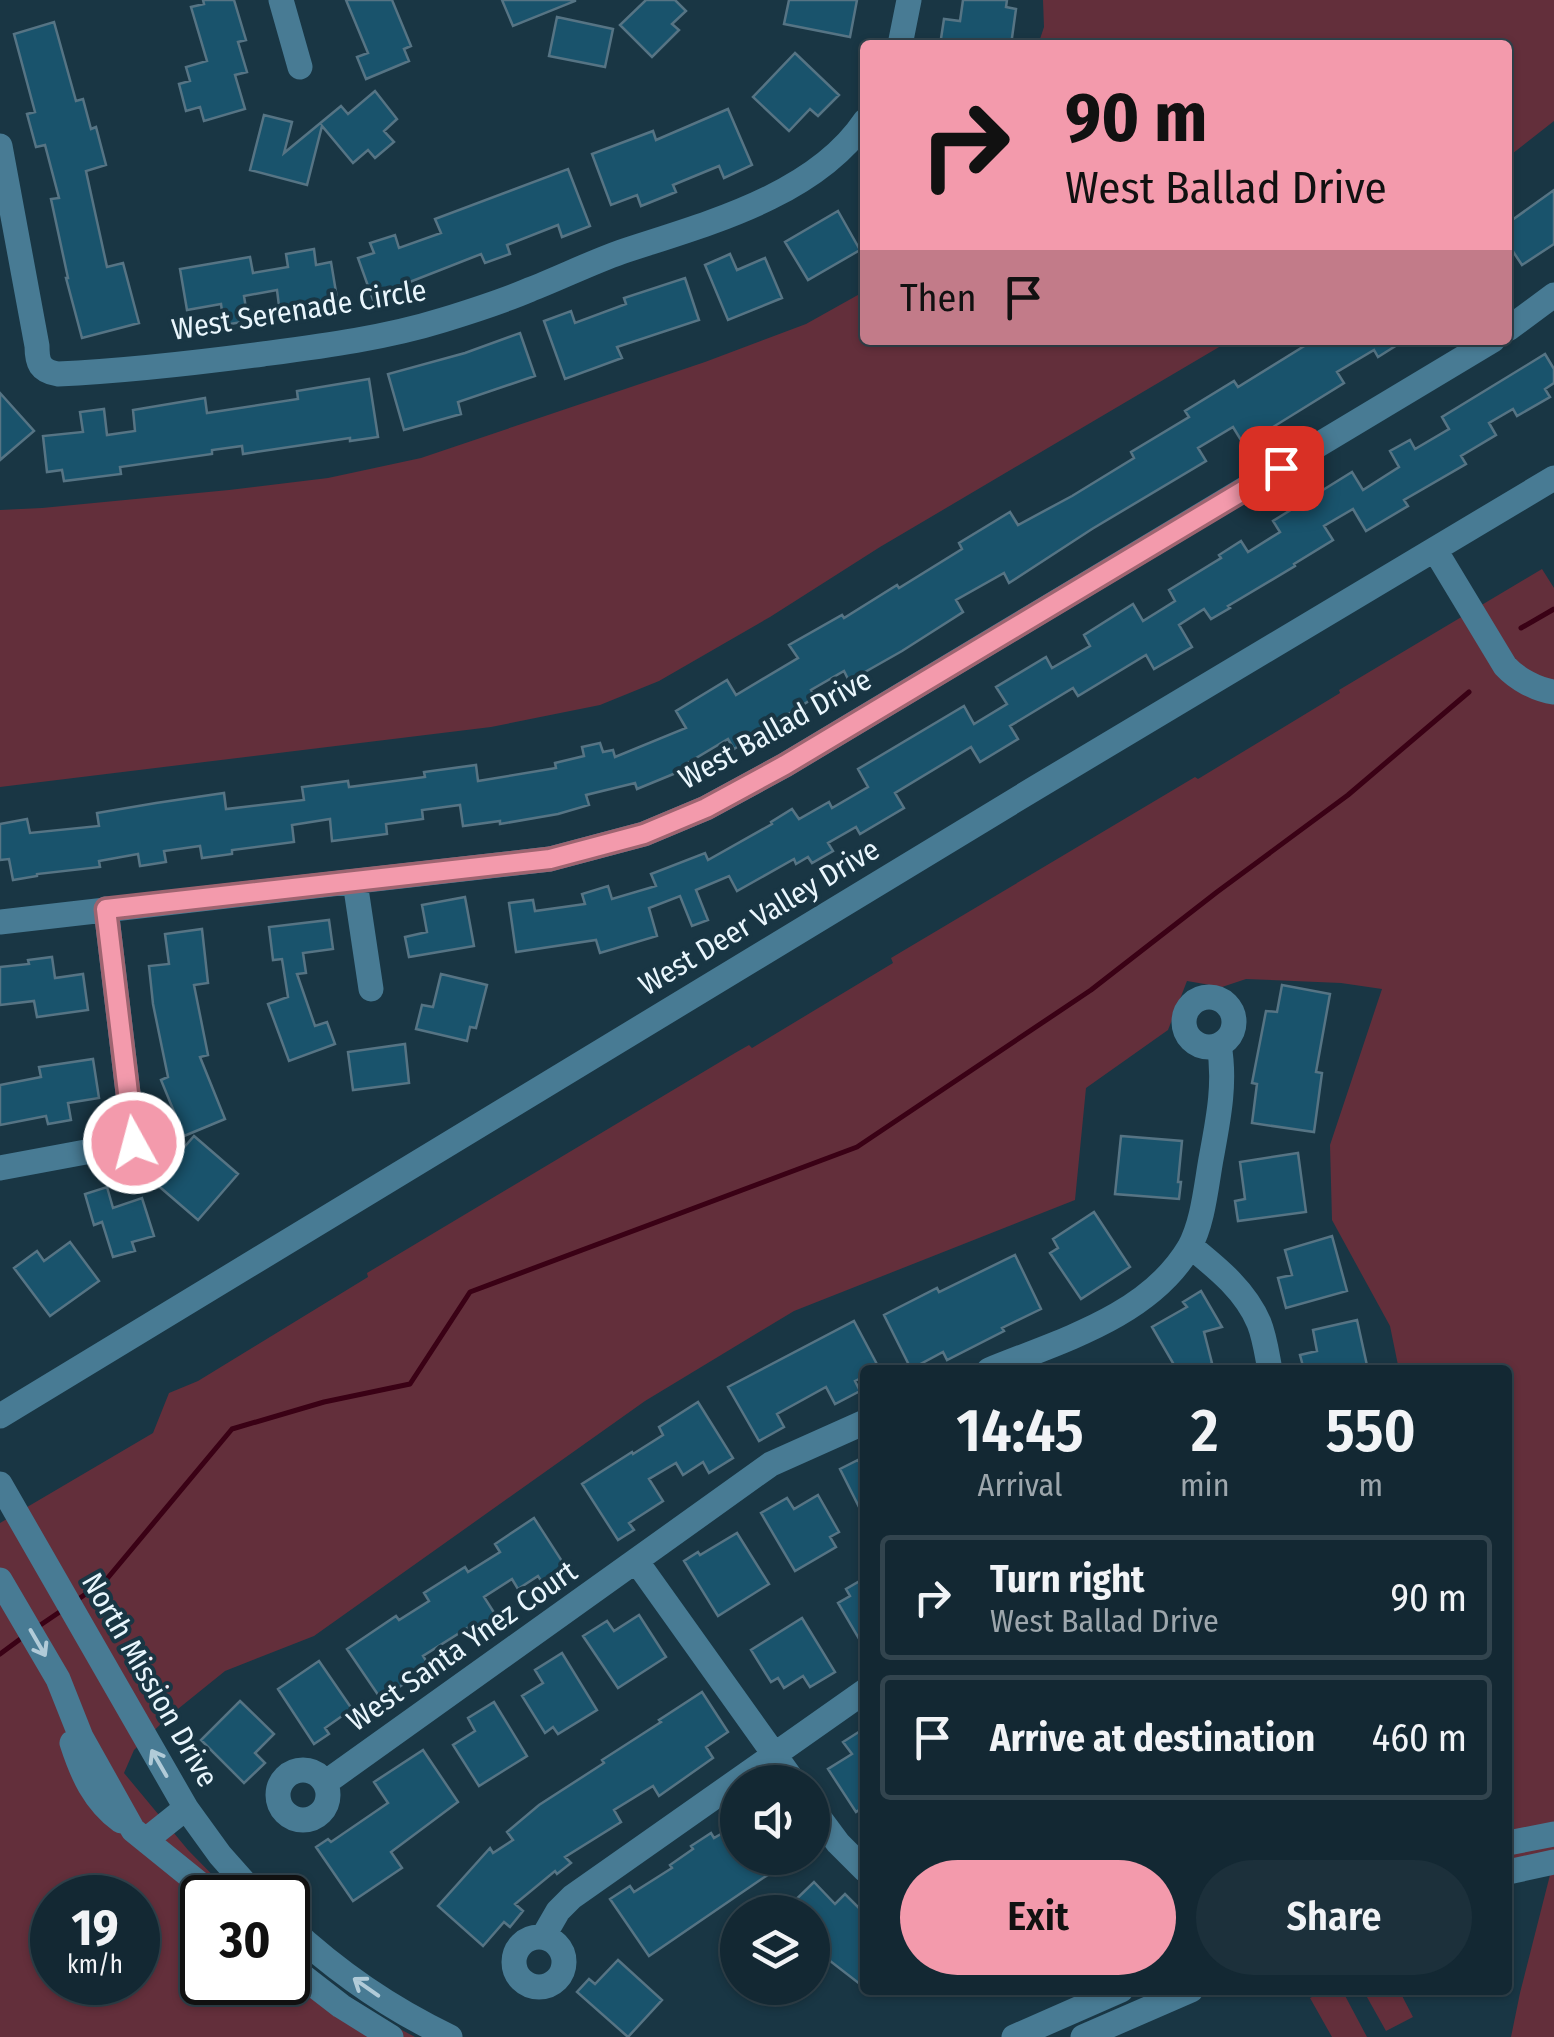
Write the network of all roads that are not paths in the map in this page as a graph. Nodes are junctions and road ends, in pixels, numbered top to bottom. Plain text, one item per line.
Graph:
1 (281, 0) edge
2 (909, 0) edge
3 (901, 40) edge
4 (300, 67) dead end
5 (860, 128) edge
6 (0, 146) edge
7 (1554, 295) edge
8 (1512, 326) edge
9 (1484, 345) edge
10 (1554, 478) edge
11 (1435, 550) junction
12 (1554, 692) edge
13 (355, 882) junction
14 (106, 909) junction
15 (0, 922) edge
16 (371, 989) dead end
17 (1220, 1045) dead end
18 (0, 1168) edge
19 (1190, 1246) junction
20 (1001, 1365) edge
21 (1269, 1365) edge
22 (0, 1416) edge
23 (860, 1424) edge
24 (0, 1484) edge
25 (637, 1562) junction
26 (0, 1580) edge
27 (860, 1696) edge
28 (774, 1756) junction
29 (781, 1765) edge
30 (325, 1784) dead end
31 (186, 1808) junction
32 (830, 1832) edge
33 (1554, 1834) edge
34 (140, 1835) junction
35 (1512, 1843) edge
36 (1554, 1862) edge
37 (860, 1865) edge
38 (1512, 1871) edge
39 (190, 1875) edge
40 (238, 1875) edge
41 (543, 1937) dead end
42 (310, 1945) edge
43 (310, 1982) edge
44 (1110, 1995) edge
45 (1180, 1995) edge
46 (391, 2037) edge
47 (450, 2037) edge
48 (1014, 2037) edge
49 (1083, 2037) edge

1 - 4 street
2 - 3 street
5 - 6 street, West Serenade Circle
7 - 8 street
9 - 13 street, West Ballad Drive
10 - 11 street, West Deer Valley Drive
11 - 12 street
11 - 22 street, West Deer Valley Drive
13 - 14 street, West Ballad Drive
13 - 16 street
14 - 15 street, West Ballad Drive
14 - 18 street
17 - 19 street
19 - 20 street
19 - 21 street
23 - 25 street, West Santa Ynez Court
31 -> 24 street, North Mission Drive
25 - 28 street
25 - 30 street, West Santa Ynez Court
26 -> 34 street
27 - 28 street
28 - 29 street
28 - 41 street
31 - 34 street
31 - 40 street, North Mission Drive
32 - 37 street
33 - 35 street
34 - 39 street
36 - 38 street
47 -> 42 street
43 - 46 street
44 - 48 street
45 - 49 street

